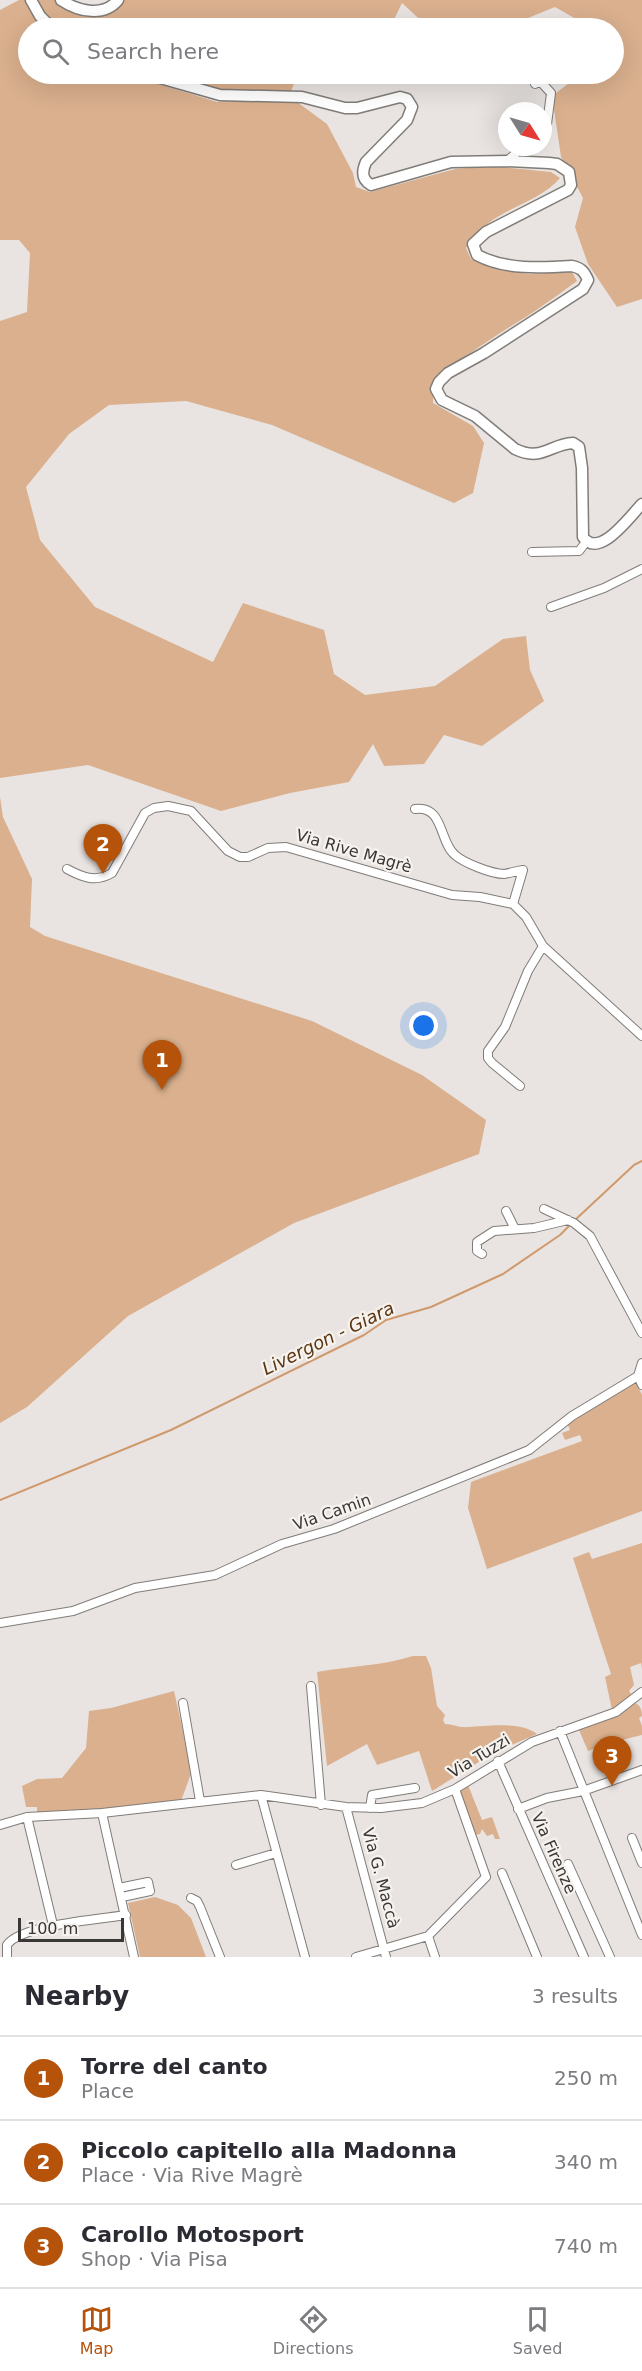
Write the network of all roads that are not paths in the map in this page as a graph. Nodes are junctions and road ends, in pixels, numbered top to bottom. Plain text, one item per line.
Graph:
1 (31, 0) edge
2 (62, 0) edge
3 (118, 0) edge
4 (42, 18) edge
5 (181, 84) edge
6 (543, 84) edge
7 (550, 102) edge
8 (512, 156) edge
9 (507, 160) junction
10 (642, 504) edge
11 (586, 542) junction
12 (532, 552) dead end
13 (642, 569) edge
14 (551, 607) dead end
15 (415, 809) dead end
16 (67, 869) dead end
17 (513, 904) junction
18 (543, 946) junction
19 (642, 1036) edge
20 (520, 1086) dead end
21 (544, 1209) dead end
22 (506, 1211) dead end
23 (569, 1220) junction
24 (515, 1229) junction
25 (482, 1254) dead end
26 (642, 1333) edge
27 (642, 1363) edge
28 (639, 1376) junction
29 (642, 1385) edge
30 (0, 1623) edge
31 (311, 1686) dead end
32 (640, 1696) edge
33 (183, 1702) dead end
34 (560, 1731) junction
35 (498, 1761) junction
36 (642, 1770) edge
37 (415, 1788) dead end
38 (455, 1788) junction
39 (583, 1791) junction
40 (261, 1795) junction
41 (200, 1801) junction
42 (321, 1805) junction
43 (346, 1807) junction
44 (370, 1808) junction
45 (518, 1809) junction
46 (102, 1813) junction
47 (27, 1817) junction
48 (0, 1825) edge
49 (632, 1838) dead end
50 (276, 1853) junction
51 (642, 1863) edge
52 (568, 1864) dead end
53 (236, 1865) dead end
54 (502, 1873) dead end
55 (191, 1898) dead end
56 (126, 1915) junction
57 (53, 1925) junction
58 (642, 1935) edge
59 (428, 1936) junction
60 (386, 1953) edge
61 (7, 1957) edge
62 (134, 1957) edge
63 (220, 1957) edge
64 (305, 1957) edge
65 (356, 1957) edge
66 (435, 1957) edge
67 (537, 1957) edge
68 (584, 1957) edge
69 (610, 1957) edge

1 - 4 main road
2 - 3 main road
5 - 9 main road
6 - 7 street
8 - 9 street
9 - 11 main road
10 - 11 main road
11 - 12 street
13 - 14 street
15 - 17 street
16 - 17 street, Via Rive Magrè
17 - 18 street
18 - 19 street
18 - 20 street
21 - 23 street
22 - 24 street
23 - 24 street
23 - 26 street
24 - 25 street
27 - 28 street
28 - 29 street
28 - 30 street, Via Camin
31 - 42 street
32 - 34 street, Via Tuzzi
33 - 41 street
34 - 35 street, Via Tuzzi
34 - 39 street
35 - 38 street, Via Tuzzi
35 - 45 street, Via Firenze
36 - 39 street
37 - 44 street
38 - 44 street, Via Tuzzi
38 - 59 street
39 - 45 street
39 - 58 street
40 - 41 street, Via Tuzzi
40 - 42 street, Via Tuzzi
40 - 50 street
41 - 46 street, Via Tuzzi
42 - 43 street, Via Tuzzi
43 - 44 street, Via Tuzzi
43 - 60 street, Via G. Maccà
45 - 68 street, Via Firenze
46 - 47 street, Via Tuzzi
46 - 56 street
47 - 48 street, Via Tuzzi
47 - 57 street
49 - 51 street
50 - 53 street
50 - 64 street
52 - 69 street
54 - 67 street
55 - 63 street
56 - 57 street
56 - 62 street
57 - 61 street
59 - 60 street
59 - 66 street
60 - 65 street

